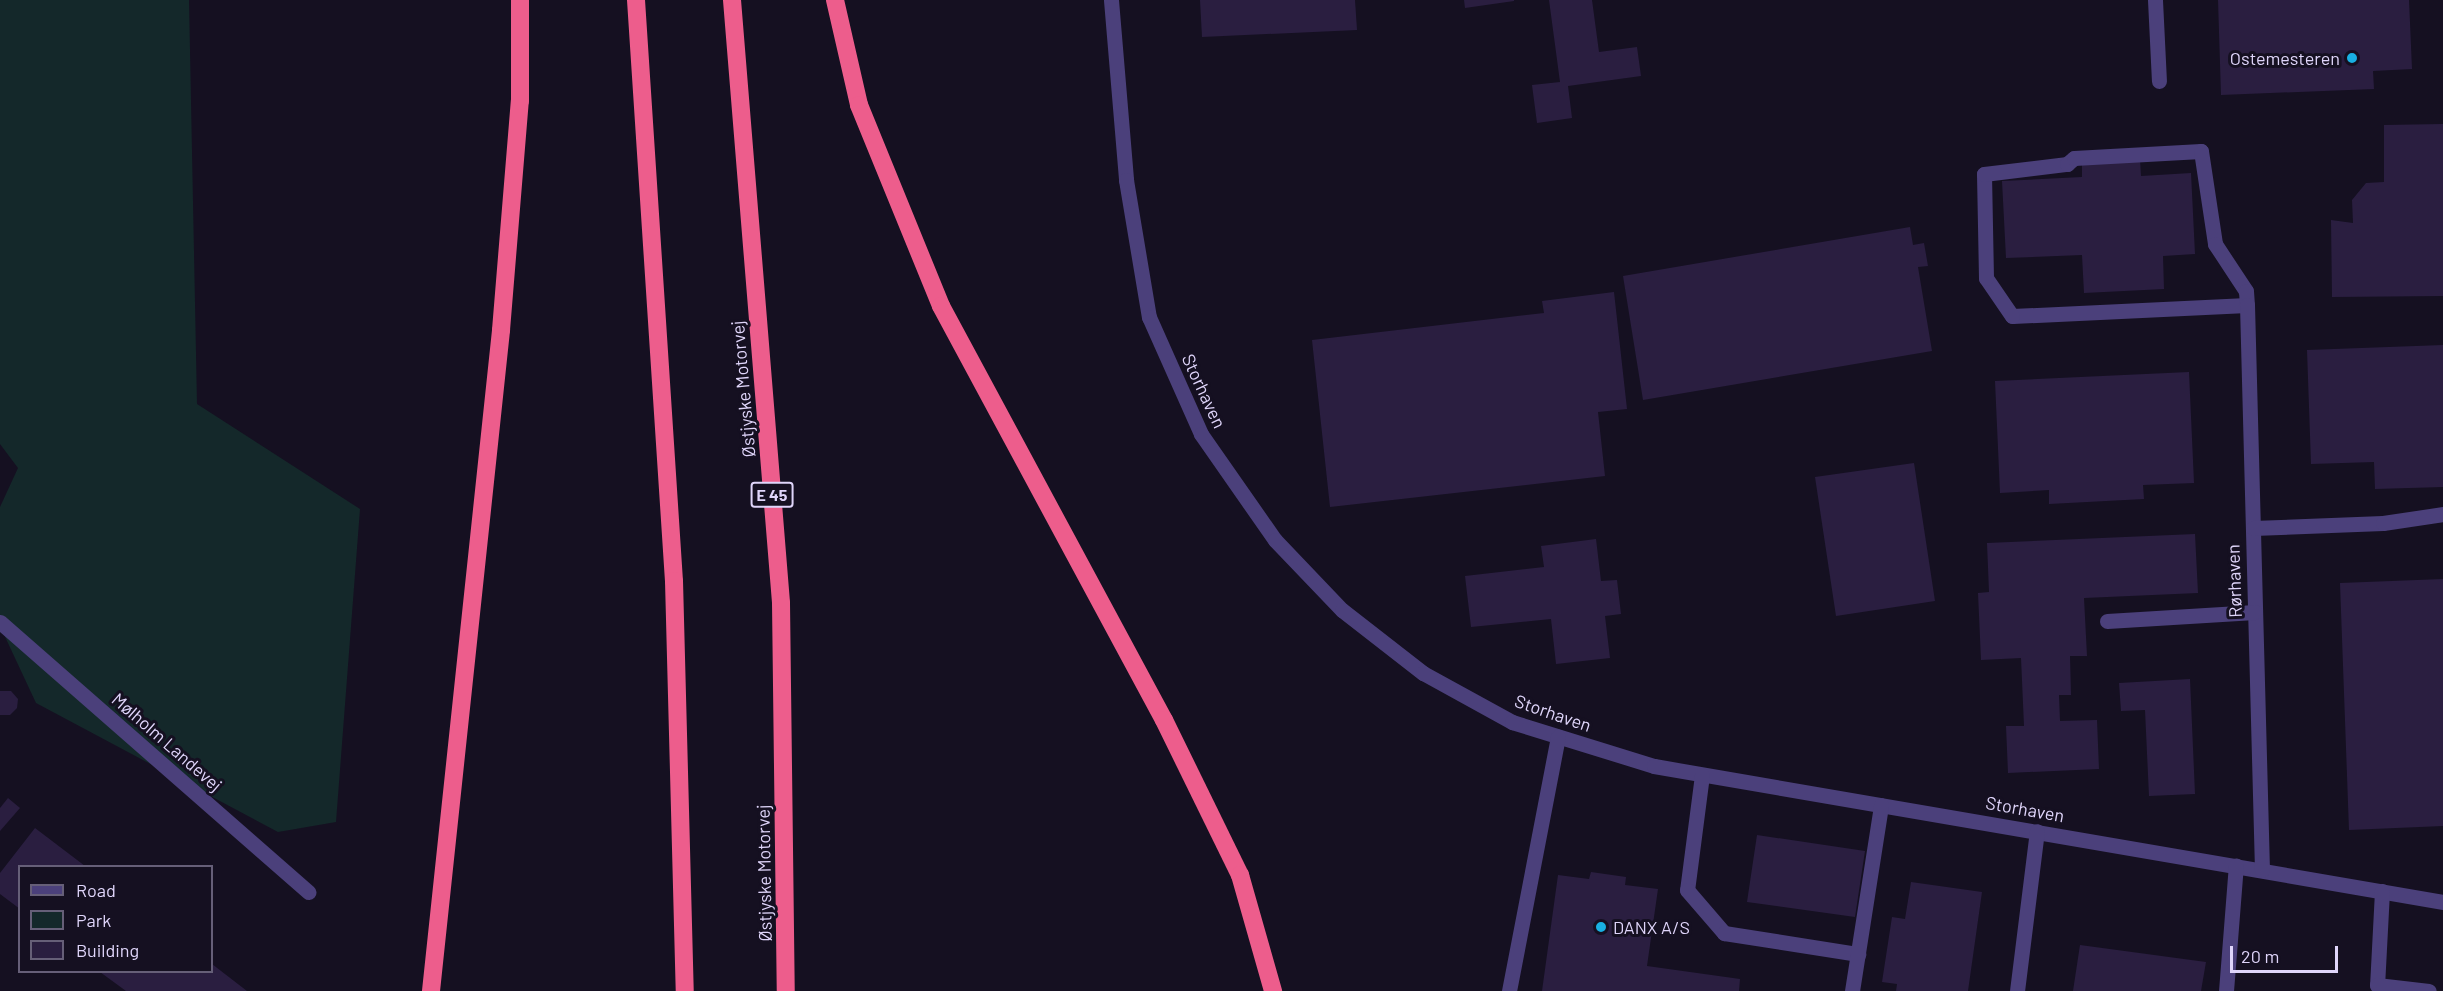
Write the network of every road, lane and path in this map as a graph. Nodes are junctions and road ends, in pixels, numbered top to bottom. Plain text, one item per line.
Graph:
1 (520, 0) edge
2 (636, 0) edge
3 (732, 0) edge
4 (835, 0) edge
5 (1111, 0) edge
6 (2155, 0) edge
7 (2159, 81) dead end
8 (2246, 298) junction
9 (2443, 514) edge
10 (2253, 528) junction
11 (2255, 612) junction
12 (2107, 621) dead end
13 (0, 622) edge
14 (1557, 736) junction
15 (1702, 775) junction
16 (1881, 805) junction
17 (2037, 831) junction
18 (2236, 865) junction
19 (2262, 870) junction
20 (2382, 891) junction
21 (308, 892) dead end
22 (2443, 902) edge
23 (1858, 954) junction
24 (431, 991) edge
25 (685, 991) edge
26 (786, 991) edge
27 (1272, 991) edge
28 (1509, 991) edge
29 (1852, 991) edge
30 (2017, 991) edge
31 (2226, 991) edge
32 (2429, 991) edge

1 - 24 highway
2 - 25 highway
3 - 26 highway, Østjyske Motorvej / E 45
4 - 27 highway
5 - 14 street, Storhaven
6 - 7 street
8 - 8 street
8 - 10 street, Rørhaven
9 - 10 street
10 - 11 street, Rørhaven
11 - 12 street
11 - 19 street, Rørhaven
13 - 21 street, Mølholm Landevej
14 - 15 street, Storhaven
14 - 28 street
15 - 16 street, Storhaven
15 - 23 street
16 - 17 street, Storhaven
16 - 23 street
17 - 18 street, Storhaven
17 - 30 street
18 - 19 street, Storhaven
18 - 31 street
19 - 20 street, Storhaven
20 - 22 street, Storhaven
20 - 32 street
23 - 29 street

